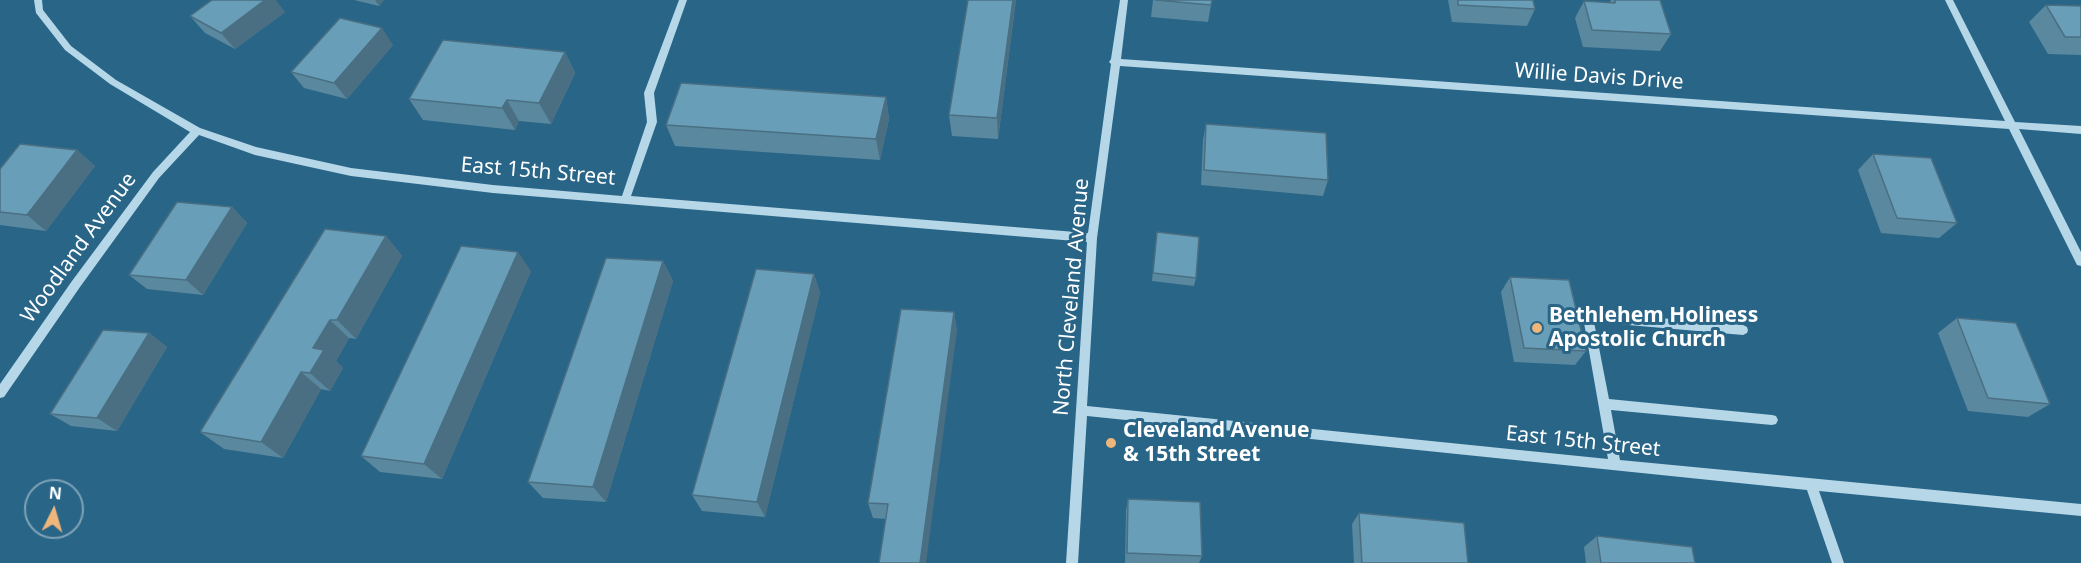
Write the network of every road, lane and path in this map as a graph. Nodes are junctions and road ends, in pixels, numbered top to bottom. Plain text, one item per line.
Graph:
1 (38, 0) edge
2 (683, 0) edge
3 (1124, 0) edge
4 (1949, 0) edge
5 (1114, 62) junction
6 (2013, 126) junction
7 (2081, 130) edge
8 (197, 131) junction
9 (625, 200) junction
10 (1092, 238) junction
11 (2081, 262) edge
12 (1743, 330) dead end
13 (0, 393) edge
14 (1604, 404) junction
15 (1081, 410) junction
16 (1772, 420) dead end
17 (1615, 465) junction
18 (1811, 485) junction
19 (2081, 510) edge
20 (1072, 563) edge
21 (1838, 563) edge

1 - 8 street, East 15th Street
2 - 9 street
3 - 5 street, North Cleveland Avenue
4 - 6 street
5 - 6 street, Willie Davis Drive
5 - 10 street, North Cleveland Avenue
6 - 7 street, Willie Davis Drive
6 - 11 street
8 - 9 street, East 15th Street
8 - 13 street, Woodland Avenue
9 - 10 street, East 15th Street
10 - 15 street, North Cleveland Avenue
12 - 14 street
14 - 16 street
14 - 17 street
15 - 17 street, East 15th Street
15 - 20 street, North Cleveland Avenue
17 - 18 street, East 15th Street
18 - 19 street, East 15th Street
18 - 21 street

